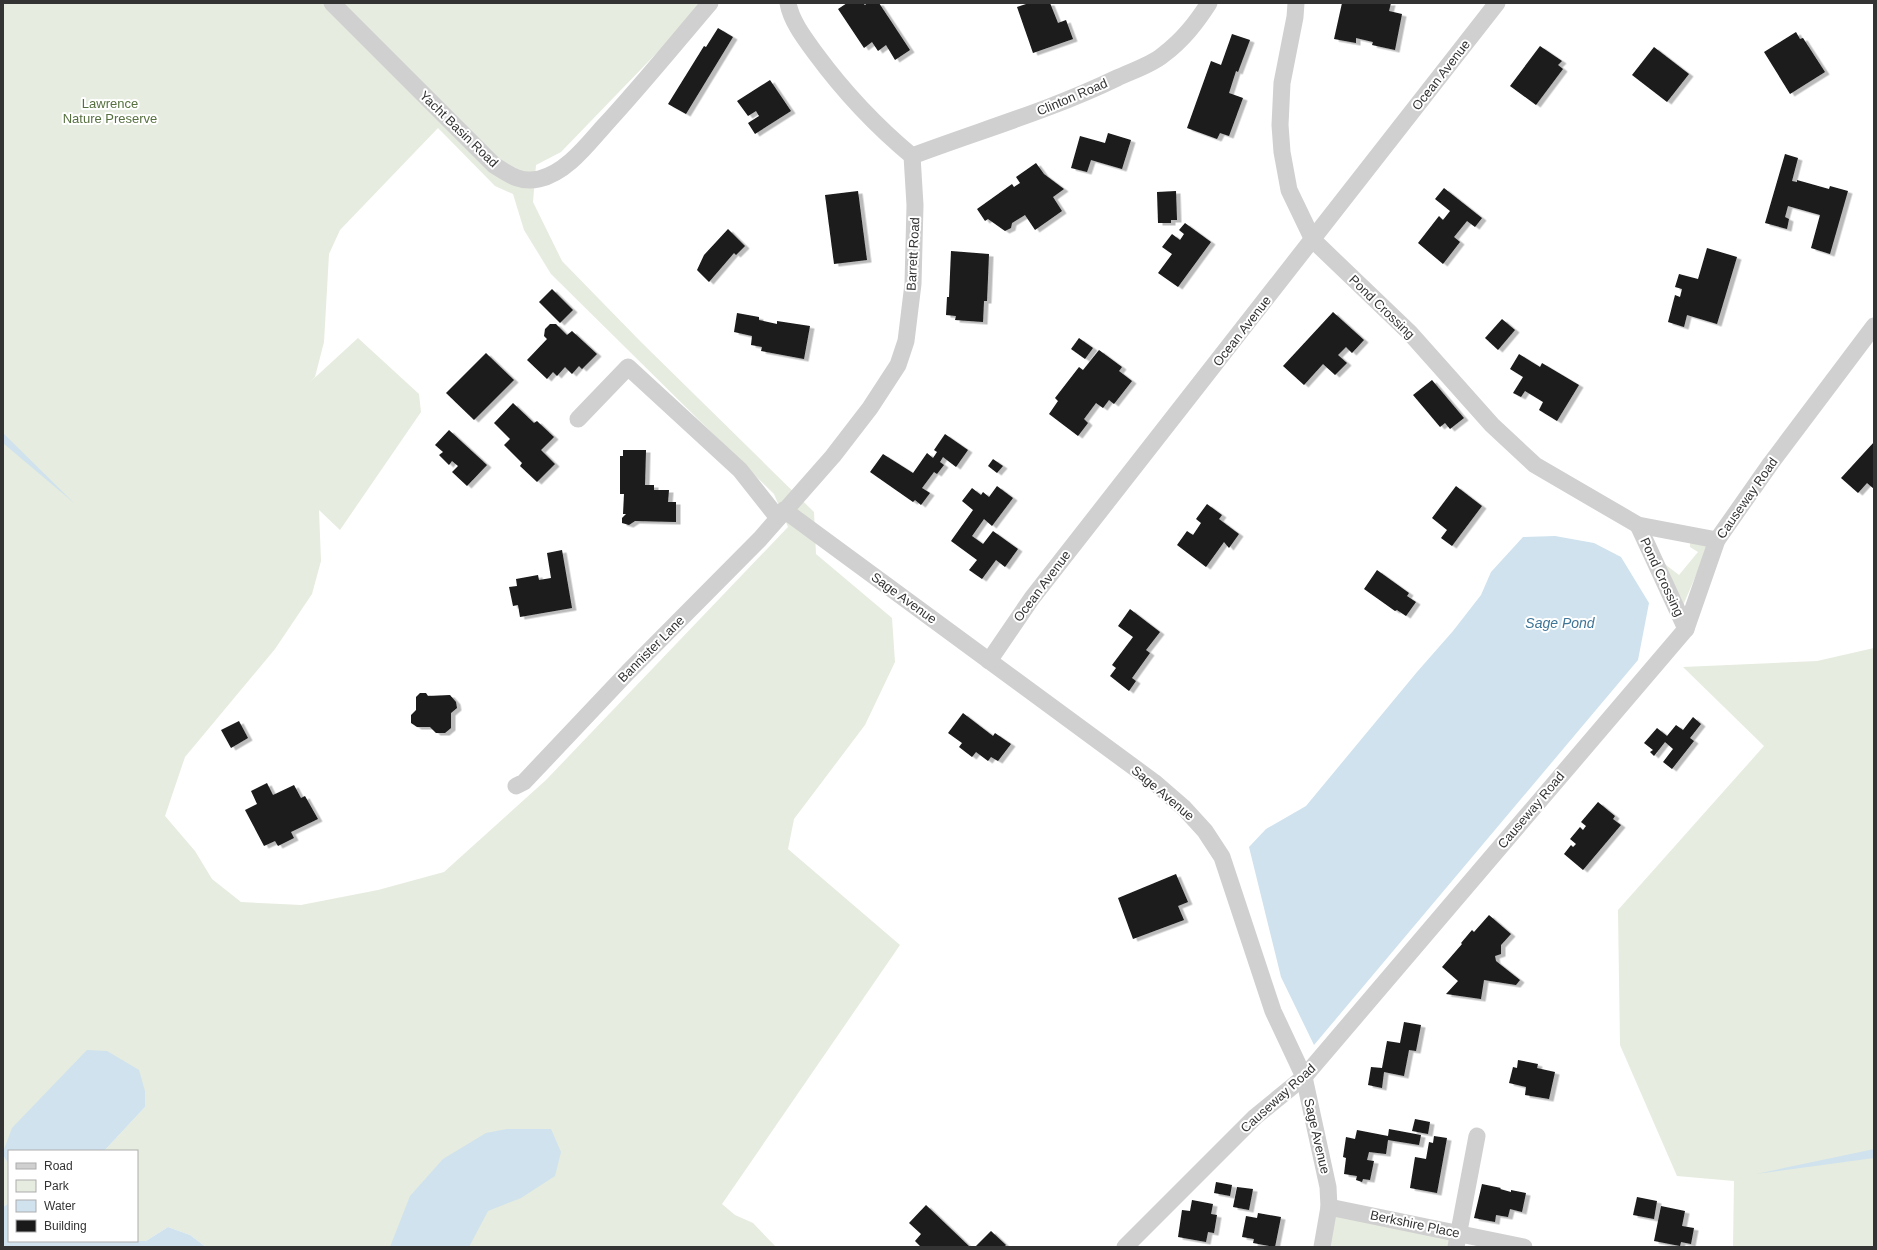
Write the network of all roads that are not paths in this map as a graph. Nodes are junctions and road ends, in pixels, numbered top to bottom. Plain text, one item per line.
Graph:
1 (332, 3) edge
2 (710, 3) edge
3 (788, 3) edge
4 (1209, 3) edge
5 (1296, 3) edge
6 (1497, 3) edge
7 (912, 156) junction
8 (1312, 240) junction
9 (1874, 326) edge
10 (578, 419) dead end
11 (781, 514) junction
12 (1638, 525) junction
13 (1717, 540) junction
14 (1686, 629) junction
15 (989, 661) junction
16 (516, 786) dead end
17 (1304, 1077) junction
18 (1477, 1136) dead end
19 (1329, 1207) junction
20 (1458, 1240) edge
21 (1125, 1247) edge
22 (1322, 1247) edge
23 (1524, 1247) edge

1 - 2 street, Yacht Basin Road
3 - 7 street
4 - 7 street, Clinton Road
5 - 8 street, Pond Crossing
6 - 8 street, Ocean Avenue
7 - 11 street, Barrett Road
8 - 12 street, Pond Crossing
8 - 15 street, Ocean Avenue
9 - 13 street, Causeway Road
10 - 11 street, Sage Avenue
11 - 15 street, Sage Avenue
11 - 16 street, Bannister Lane
12 - 13 street, Pond Crossing
12 - 14 street, Pond Crossing
13 - 14 street, Causeway Road
14 - 17 street, Causeway Road
15 - 17 street, Sage Avenue
17 - 19 street, Sage Avenue
17 - 21 street, Causeway Road
18 - 20 street
19 - 20 street, Berkshire Place
19 - 22 street, Sage Avenue
20 - 23 street, Berkshire Place

